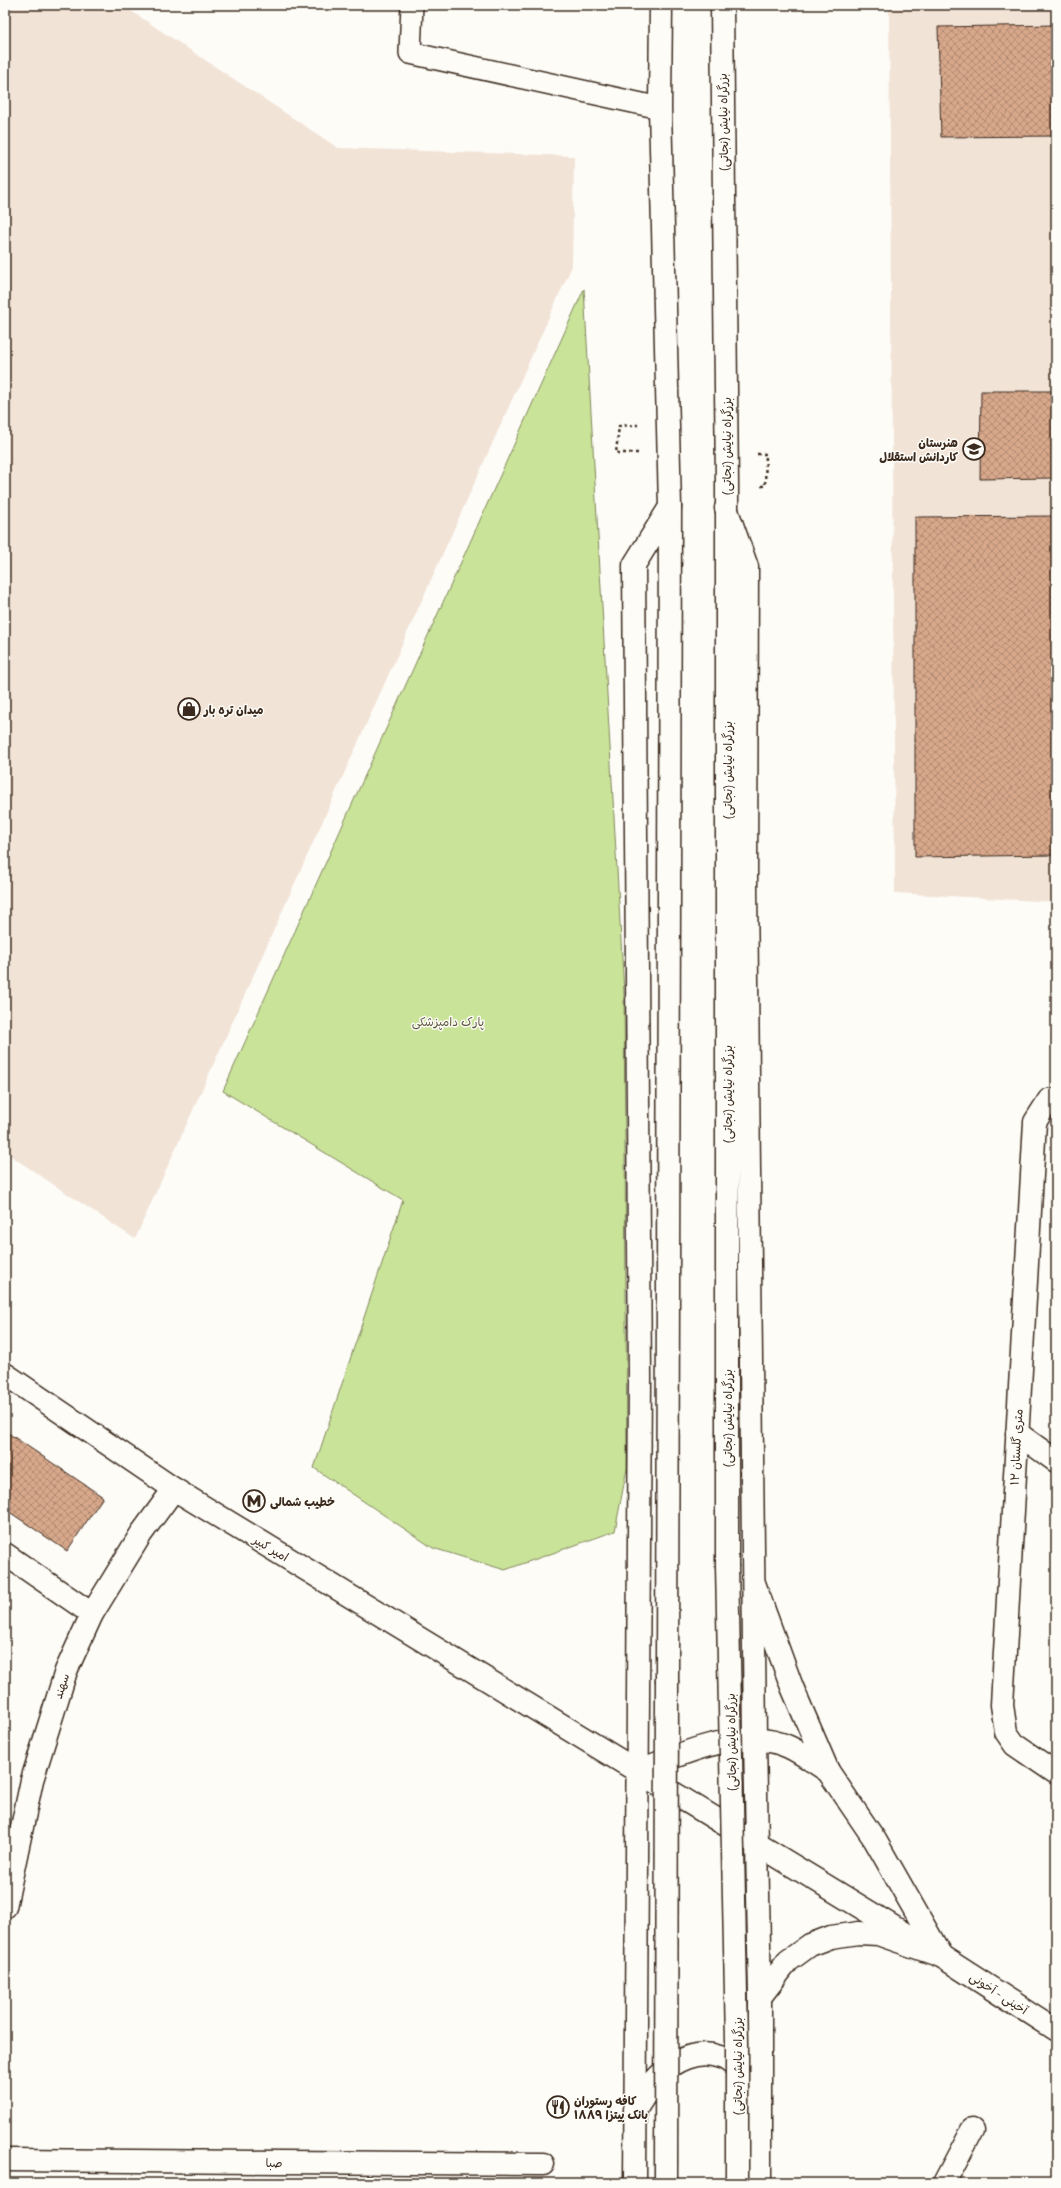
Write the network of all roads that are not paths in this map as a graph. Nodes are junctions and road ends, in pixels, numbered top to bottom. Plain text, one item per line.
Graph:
1 (412, 5) edge
2 (661, 5) edge
3 (722, 5) edge
4 (660, 108) junction
5 (670, 507) junction
6 (726, 508) junction
7 (1053, 1100) edge
8 (5, 1374) edge
9 (1017, 1433) junction
10 (1056, 1461) edge
11 (174, 1489) junction
12 (5, 1554) edge
13 (753, 1580) junction
14 (92, 1614) junction
15 (754, 1740) junction
16 (639, 1771) junction
17 (828, 1771) junction
18 (1056, 1773) edge
19 (756, 1842) junction
20 (5, 1907) edge
21 (942, 1956) junction
22 (760, 1997) junction
23 (1056, 2030) edge
24 (760, 2096) junction
25 (635, 2110) junction
26 (972, 2130) dead end
27 (5, 2160) edge
28 (543, 2164) dead end
29 (635, 2183) edge
30 (666, 2183) edge
31 (737, 2183) edge
32 (760, 2183) edge
33 (944, 2183) edge

1 - 4 lane
2 - 4 main road
3 - 6 main road, بزرگراه نیایش (نجاتی)
4 - 5 main road
5 - 16 main road
5 - 30 main road, bridge
6 - 13 main road
6 - 31 main road, بزرگراه نیایش (نجاتی), bridge
7 - 9 main road, ۱۲ متری گلستان
8 - 11 main road, امیر کبیر
9 - 10 main road
9 - 18 main road, ۱۲ متری گلستان
11 - 14 main road, سهند
11 - 16 main road, امیر کبیر
12 - 14 main road
13 - 15 main road
13 - 17 main road
14 - 20 main road, سهند
15 - 16 main road
15 - 17 main road
15 - 19 main road
16 - 19 main road, امیر کبیر
16 - 25 main road
17 - 21 main road
19 - 21 main road, امیر کبیر
19 - 22 main road
21 - 22 main road
21 - 23 main road, آخینی - آخونی
22 - 24 main road
24 - 25 main road
24 - 32 main road
25 - 29 main road
26 - 33 main road
27 - 28 main road, صبا

